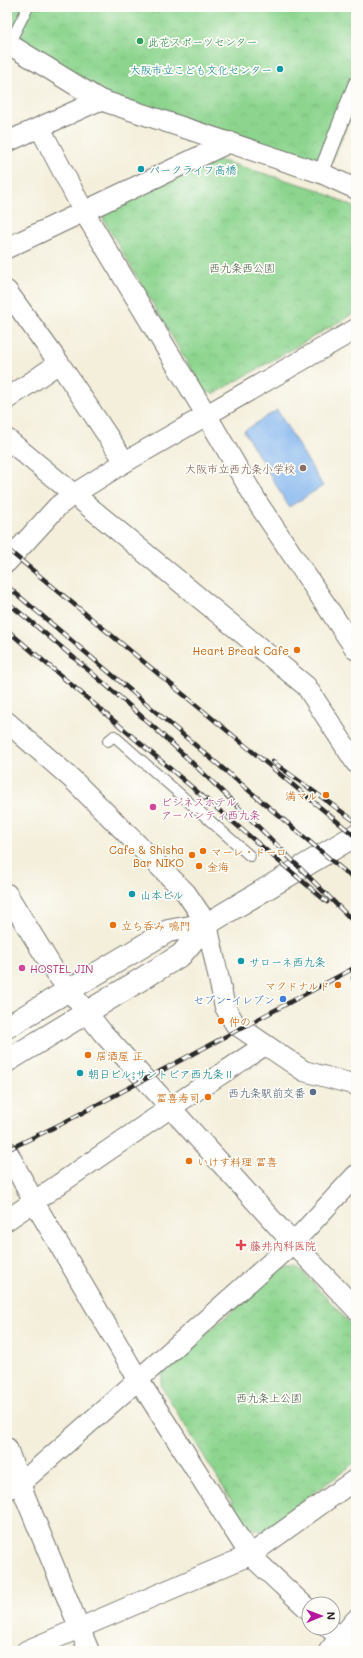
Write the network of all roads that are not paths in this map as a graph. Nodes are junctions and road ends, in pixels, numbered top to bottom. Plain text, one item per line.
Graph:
1 (28, 7) edge
2 (8, 43) edge
3 (356, 84) edge
4 (100, 100) junction
5 (40, 128) junction
6 (7, 142) edge
7 (230, 142) junction
8 (322, 173) junction
9 (356, 189) edge
10 (84, 212) junction
11 (7, 248) edge
12 (7, 291) edge
13 (356, 329) edge
14 (59, 362) junction
15 (7, 398) edge
16 (207, 416) junction
17 (7, 439) edge
18 (125, 462) junction
19 (74, 494) junction
20 (7, 562) edge
21 (356, 650) edge
22 (7, 722) edge
23 (108, 741) dead end
24 (356, 763) edge
25 (356, 836) edge
26 (250, 856) dead end
27 (7, 894) edge
28 (207, 924) junction
29 (70, 990) junction
30 (86, 1011) junction
31 (7, 1027) edge
32 (264, 1045) junction
33 (7, 1061) edge
34 (356, 1085) edge
35 (170, 1108) junction
36 (7, 1151) edge
37 (356, 1175) edge
38 (34, 1202) junction
39 (7, 1220) edge
40 (293, 1243) junction
41 (356, 1309) edge
42 (138, 1379) junction
43 (7, 1448) edge
44 (356, 1479) edge
45 (13, 1486) edge
46 (250, 1555) junction
47 (301, 1603) edge
48 (356, 1622) edge
49 (79, 1629) junction
50 (339, 1642) edge
51 (26, 1651) edge
52 (89, 1651) edge

1 - 2 lane
2 - 4 street
3 - 8 street
4 - 5 street
4 - 7 street
5 - 6 street
5 - 10 street
7 - 8 street
7 - 10 street
8 - 9 street
10 - 11 street
10 - 16 street
12 - 14 street
13 - 16 street
14 - 15 street
14 - 18 street
16 - 18 street
16 - 21 street
17 - 19 street
18 - 19 street
19 - 20 street
19 - 24 street
22 - 28 street
23 - 26 lane
25 - 28 street
27 - 29 street
28 - 29 street
28 - 30 street
28 - 32 street
29 - 30 street
29 - 31 street
30 - 33 street
30 - 35 street
32 - 34 street
32 - 35 street
35 - 38 street
35 - 40 street
36 - 38 street
37 - 40 street
38 - 39 street
38 - 42 street
40 - 41 street
40 - 42 street
42 - 45 street
42 - 46 street
43 - 45 street
44 - 46 street
45 - 49 street
46 - 47 street
46 - 49 street
48 - 50 street
49 - 51 street
49 - 52 street

